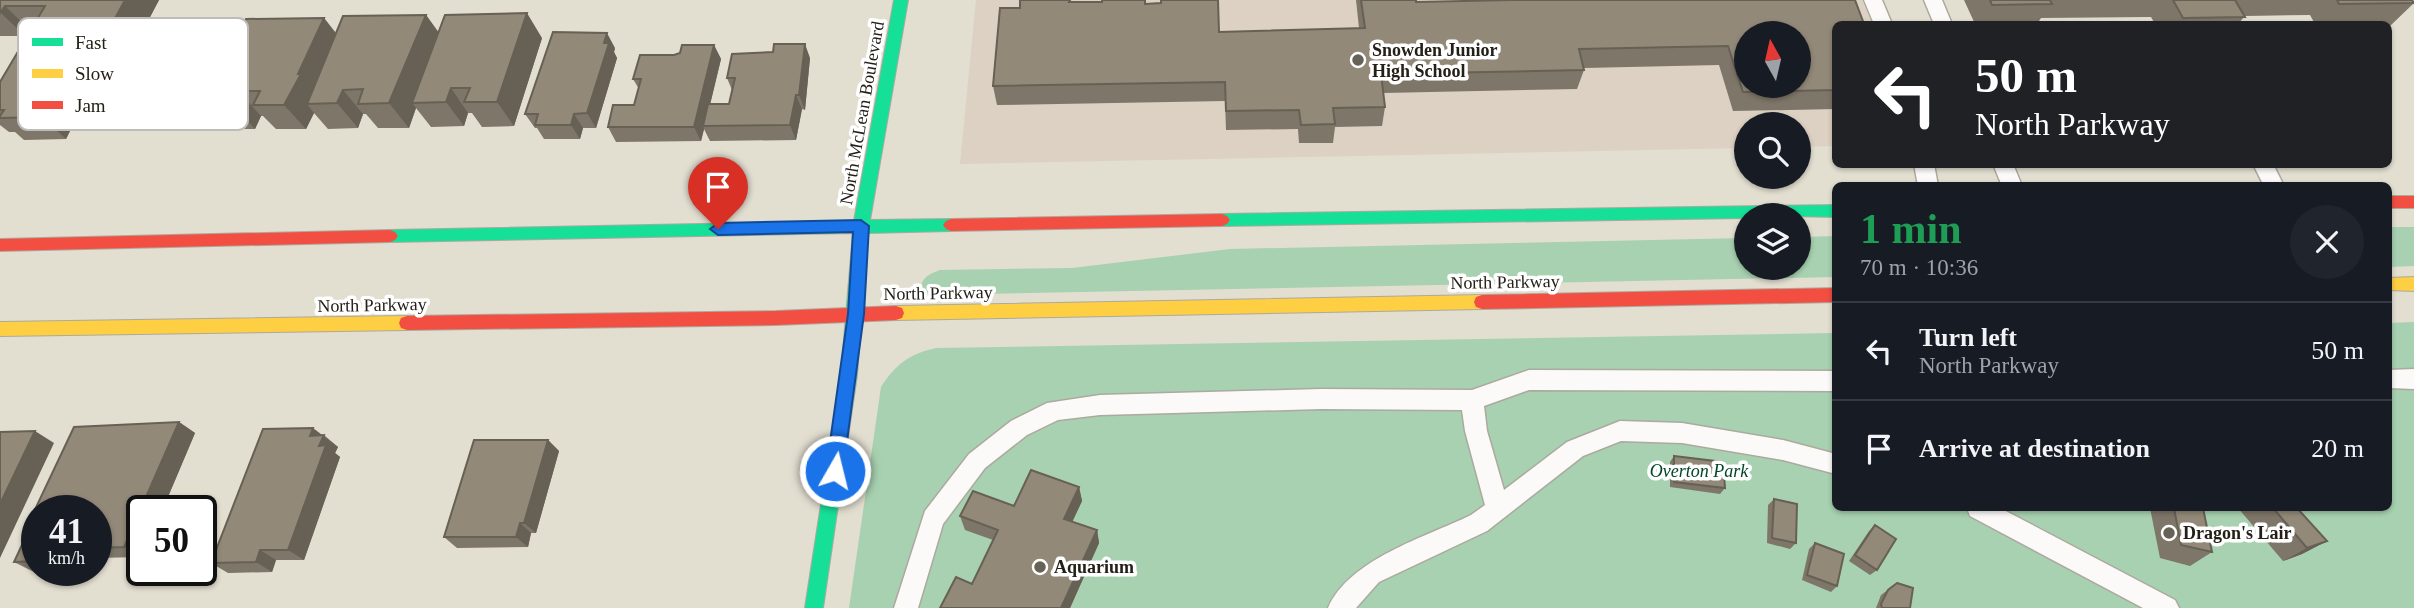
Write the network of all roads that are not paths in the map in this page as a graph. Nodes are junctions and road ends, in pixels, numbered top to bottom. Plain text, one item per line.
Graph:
1 (901, 0) edge
2 (1873, 0) edge
3 (1933, 0) edge
4 (1882, 21) edge
5 (1941, 21) edge
6 (2392, 202) edge
7 (2414, 202) edge
8 (1832, 211) edge
9 (861, 226) junction
10 (0, 245) edge
11 (2392, 284) edge
12 (2414, 284) edge
13 (1832, 295) edge
14 (856, 314) junction
15 (0, 329) edge
16 (2392, 379) edge
17 (2414, 379) edge
18 (1832, 382) edge
19 (1472, 400) junction
20 (1832, 463) edge
21 (1497, 508) junction
22 (1984, 511) edge
23 (814, 608) edge
24 (906, 608) edge
25 (1340, 608) edge
26 (2167, 608) edge

1 - 9 main road, North McLean Boulevard
2 - 4 lane
3 - 5 lane
6 - 7 main road
8 - 9 main road
9 - 10 main road
9 - 14 main road, North McLean Boulevard
11 - 12 main road
13 - 14 main road, North Parkway
14 - 15 main road, North Parkway
14 - 23 main road, North McLean Boulevard
16 - 17 lane
18 - 19 lane
19 - 21 lane
19 - 24 lane
20 - 21 lane
21 - 25 lane
22 - 26 lane

